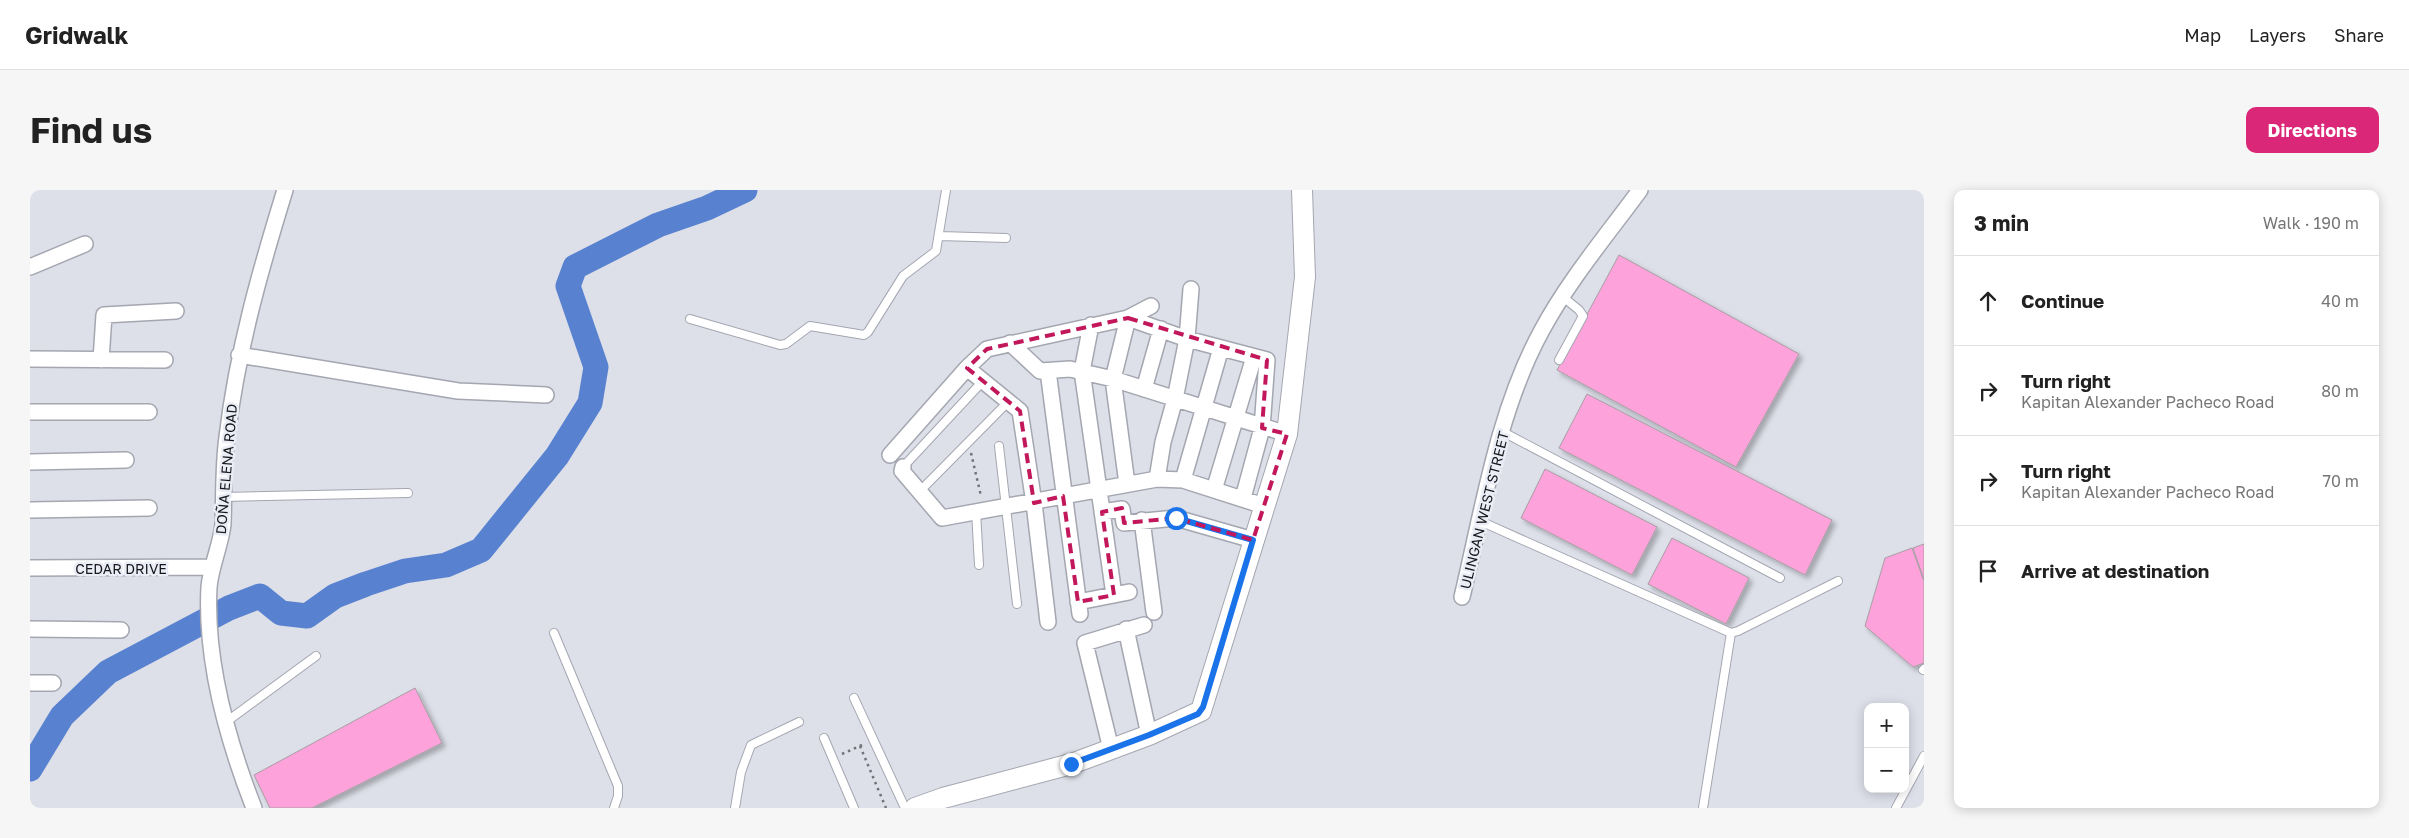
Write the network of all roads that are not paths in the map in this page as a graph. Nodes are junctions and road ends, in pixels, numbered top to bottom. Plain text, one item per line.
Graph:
1 (284, 190) edge
2 (946, 190) edge
3 (1302, 190) edge
4 (1640, 190) edge
5 (940, 236) junction
6 (1006, 238) dead end
7 (85, 244) dead end
8 (30, 267) edge
9 (1191, 289) dead end
10 (1563, 297) junction
11 (1151, 306) dead end
12 (176, 311) dead end
13 (1128, 318) junction
14 (690, 319) dead end
15 (1091, 325) junction
16 (1161, 329) junction
17 (1187, 339) junction
18 (1010, 343) junction
19 (1221, 348) junction
20 (239, 356) junction
21 (1254, 357) junction
22 (30, 359) edge
23 (101, 360) junction
24 (165, 360) dead end
25 (1558, 360) dead end
26 (966, 368) junction
27 (1048, 371) junction
28 (1082, 371) junction
29 (1112, 379) junction
30 (983, 381) junction
31 (1144, 389) junction
32 (546, 395) dead end
33 (1176, 399) junction
34 (1009, 401) junction
35 (1205, 408) junction
36 (30, 412) edge
37 (149, 412) dead end
38 (1235, 419) junction
39 (1262, 428) junction
40 (1503, 432) junction
41 (1287, 434) junction
42 (1000, 446) dead end
43 (890, 455) dead end
44 (126, 460) dead end
45 (30, 462) edge
46 (903, 467) joint
47 (1157, 479) junction
48 (1184, 480) junction
49 (1127, 484) junction
50 (1098, 489) junction
51 (1214, 490) junction
52 (920, 491) junction
53 (408, 493) dead end
54 (1063, 496) junction
55 (223, 497) junction
56 (1243, 498) junction
57 (1034, 503) junction
58 (1006, 506) junction
59 (1264, 506) junction
60 (149, 508) dead end
61 (30, 510) edge
62 (980, 511) junction
63 (1102, 512) junction
64 (1142, 520) junction
65 (1480, 521) junction
66 (1253, 540) junction
67 (979, 565) dead end
68 (30, 568) edge
69 (212, 568) junction
70 (1780, 578) dead end
71 (1838, 581) dead end
72 (1130, 592) dead end
73 (1114, 595) junction
74 (1462, 597) dead end
75 (1017, 604) dead end
76 (1154, 612) dead end
77 (1048, 622) dead end
78 (1144, 625) dead end
79 (30, 629) edge
80 (1126, 629) junction
81 (121, 630) dead end
82 (554, 633) dead end
83 (1731, 633) junction
84 (316, 656) dead end
85 (30, 683) edge
86 (53, 683) dead end
87 (854, 698) dead end
88 (226, 722) junction
89 (800, 722) dead end
90 (1149, 735) junction
91 (824, 738) dead end
92 (1111, 749) junction
93 (1924, 756) edge
94 (254, 808) edge
95 (614, 808) edge
96 (735, 808) edge
97 (854, 808) edge
98 (905, 808) edge
99 (915, 808) edge
100 (1703, 808) edge
101 (1896, 808) edge

1 - 20 street, DOÑA ELENA ROAD
2 - 5 lane
3 - 41 street
4 - 10 street, ULINGAN WEST STREET
5 - 6 lane
5 - 14 lane
7 - 8 street
9 - 17 street
10 - 25 lane
10 - 40 street, ULINGAN WEST STREET
11 - 13 street
12 - 23 street
13 - 15 street
13 - 16 street
13 - 29 street
15 - 18 street
15 - 28 street
16 - 17 street
16 - 31 street
17 - 19 street
17 - 33 street
18 - 26 street
18 - 27 street
19 - 21 street
19 - 35 street
20 - 32 street
20 - 55 street, DOÑA ELENA ROAD
21 - 38 street
21 - 39 street
22 - 23 street
23 - 24 street
26 - 30 street
26 - 43 street
27 - 28 street
27 - 54 street
28 - 29 street
28 - 50 street
29 - 31 street
29 - 49 street
30 - 34 street
30 - 46 lane
31 - 33 street
33 - 35 street
33 - 47 street
34 - 52 lane
34 - 57 street
35 - 38 street
35 - 48 street
36 - 37 street
38 - 39 street
38 - 51 street
39 - 41 street
39 - 56 street
40 - 65 street, ULINGAN WEST STREET
40 - 70 lane
41 - 59 street
42 - 58 lane
44 - 45 street
46 - 52 street
47 - 48 street
47 - 49 street
48 - 51 street
49 - 50 street
50 - 54 street
50 - 63 street
51 - 56 street
52 - 62 street
53 - 55 lane
54 - 57 street
54 - 73 street
55 - 69 street, DOÑA ELENA ROAD
56 - 59 street
57 - 58 street
57 - 77 street
58 - 62 street
58 - 75 lane
59 - 66 street
60 - 61 street
62 - 67 lane
63 - 64 street
63 - 73 street
64 - 66 street
64 - 76 street
65 - 74 street, ULINGAN WEST STREET
65 - 83 lane
66 - 90 street
68 - 69 street, CEDAR DRIVE
69 - 88 street, DOÑA ELENA ROAD
71 - 83 lane
72 - 73 street
78 - 80 street
79 - 81 street
80 - 90 street
80 - 92 street
82 - 95 lane
83 - 100 lane
84 - 88 lane
85 - 86 street
87 - 98 lane
88 - 94 street, DOÑA ELENA ROAD
89 - 96 lane
90 - 92 street
91 - 97 lane
92 - 99 street
93 - 101 lane

